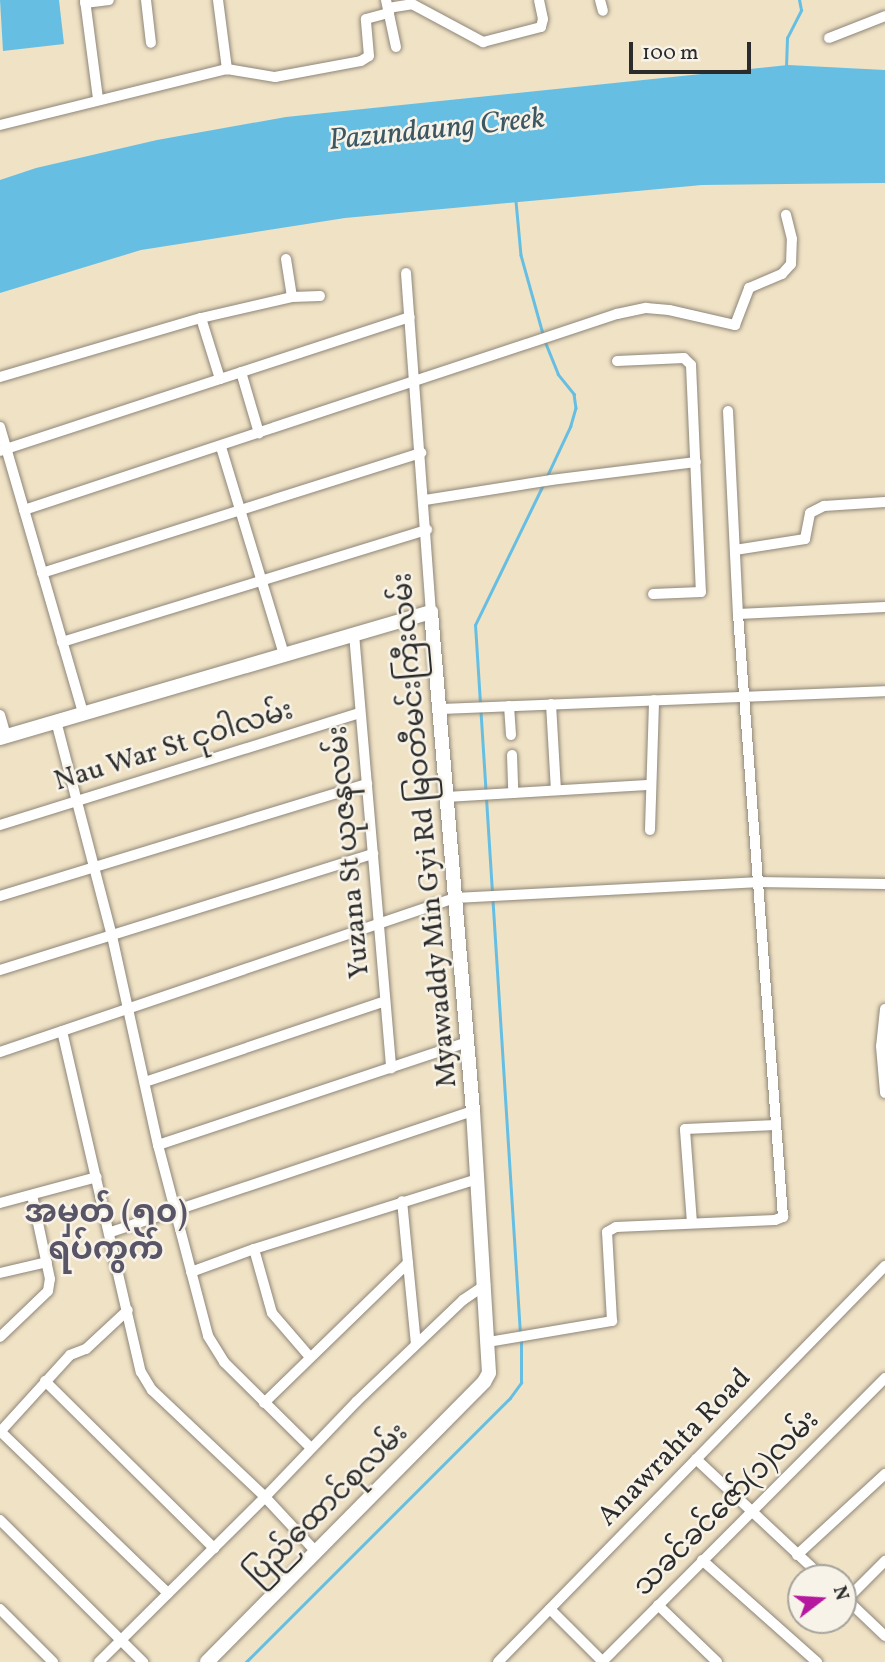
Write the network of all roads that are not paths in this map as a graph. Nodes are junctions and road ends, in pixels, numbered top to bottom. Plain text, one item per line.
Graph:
1 (110, 0) edge
2 (146, 0) edge
3 (218, 0) edge
4 (539, 0) edge
5 (600, 0) edge
6 (85, 1) edge
7 (388, 7) edge
8 (603, 11) dead end
9 (885, 16) edge
10 (829, 38) dead end
11 (151, 43) dead end
12 (396, 47) dead end
13 (227, 69) junction
14 (98, 99) junction
15 (0, 125) edge
16 (786, 215) dead end
17 (286, 259) dead end
18 (406, 272) dead end
19 (320, 296) dead end
20 (292, 297) junction
21 (410, 317) junction
22 (201, 318) junction
23 (617, 361) dead end
24 (241, 372) junction
25 (0, 377) edge
26 (220, 379) junction
27 (414, 380) junction
28 (728, 411) dead end
29 (0, 427) edge
30 (260, 433) junction
31 (222, 447) junction
32 (3, 451) edge
33 (421, 453) junction
34 (696, 462) junction
35 (425, 500) junction
36 (885, 502) edge
37 (24, 510) junction
38 (241, 510) junction
39 (427, 530) junction
40 (735, 550) junction
41 (42, 573) junction
42 (262, 581) junction
43 (653, 594) dead end
44 (885, 607) edge
45 (431, 612) junction
46 (738, 614) junction
47 (348, 635) junction
48 (62, 642) junction
49 (284, 654) junction
50 (885, 691) edge
51 (742, 696) junction
52 (654, 700) junction
53 (551, 704) junction
54 (509, 706) junction
55 (440, 709) junction
56 (83, 713) junction
57 (360, 713) junction
58 (0, 715) edge
59 (56, 721) junction
60 (511, 735) dead end
61 (3, 737) edge
62 (512, 755) dead end
63 (367, 784) junction
64 (651, 785) junction
65 (556, 790) junction
66 (513, 793) junction
67 (447, 797) junction
68 (77, 801) junction
69 (0, 825) edge
70 (650, 831) dead end
71 (373, 854) junction
72 (95, 866) junction
73 (756, 882) junction
74 (885, 884) edge
75 (0, 897) edge
76 (456, 898) junction
77 (379, 926) junction
78 (112, 936) junction
79 (0, 970) edge
80 (385, 1001) junction
81 (127, 1008) junction
82 (885, 1009) edge
83 (62, 1031) junction
84 (884, 1033) edge
85 (468, 1042) junction
86 (0, 1052) edge
87 (391, 1068) junction
88 (145, 1082) junction
89 (885, 1093) edge
90 (473, 1111) junction
91 (776, 1125) junction
92 (158, 1145) junction
93 (97, 1177) junction
94 (478, 1180) junction
95 (32, 1195) junction
96 (402, 1201) junction
97 (0, 1203) edge
98 (174, 1209) junction
99 (692, 1223) junction
100 (111, 1232) junction
101 (254, 1249) junction
102 (47, 1262) junction
103 (408, 1263) junction
104 (191, 1272) junction
105 (884, 1272) edge
106 (0, 1273) edge
107 (485, 1285) junction
108 (128, 1310) junction
109 (0, 1337) edge
110 (488, 1342) junction
111 (416, 1344) junction
112 (310, 1357) junction
113 (885, 1378) edge
114 (45, 1381) junction
115 (484, 1382) joint
116 (264, 1403) junction
117 (0, 1432) edge
118 (311, 1448) junction
119 (695, 1460) junction
120 (885, 1474) edge
121 (265, 1497) junction
122 (751, 1510) junction
123 (0, 1520) edge
124 (214, 1548) junction
125 (317, 1553) junction
126 (797, 1555) junction
127 (702, 1560) junction
128 (885, 1561) edge
129 (807, 1564) edge
130 (857, 1586) edge
131 (168, 1593) junction
132 (659, 1605) junction
133 (0, 1609) edge
134 (550, 1609) junction
135 (857, 1609) edge
136 (885, 1636) edge
137 (121, 1640) junction
138 (53, 1662) edge
139 (99, 1662) edge
140 (143, 1662) edge
141 (207, 1662) edge
142 (498, 1662) edge
143 (602, 1662) edge
144 (717, 1662) edge
145 (817, 1662) edge

1 - 6 street
2 - 11 street
3 - 13 street
4 - 7 street
5 - 8 street
6 - 14 street
7 - 12 street
7 - 13 street
9 - 10 street
13 - 14 street
14 - 15 street
16 - 27 street
17 - 20 street
18 - 21 street, Myawaddy Min Gyi Rd မြဝတီမင်းကြီးလမ်း
19 - 20 street
20 - 22 street
21 - 24 street
21 - 27 street, Myawaddy Min Gyi Rd မြဝတီမင်းကြီးလမ်း
22 - 25 street
22 - 26 street
23 - 34 street
24 - 26 street
24 - 30 street
26 - 32 street
27 - 30 street
27 - 33 street, Myawaddy Min Gyi Rd မြဝတီမင်းကြီးလမ်း
28 - 40 street
29 - 32 street
30 - 31 street
31 - 37 street
31 - 38 street
32 - 37 street
33 - 35 street, Myawaddy Min Gyi Rd မြဝတီမင်းကြီးလမ်း
33 - 38 street
34 - 35 street
34 - 43 street
35 - 39 street, Myawaddy Min Gyi Rd မြဝတီမင်းကြီးလမ်း
36 - 40 street
37 - 41 street
38 - 41 street
38 - 42 street
39 - 42 street
39 - 45 street, Myawaddy Min Gyi Rd မြဝတီမင်းကြီးလမ်း
40 - 46 street
41 - 48 street
42 - 48 street
42 - 49 street
44 - 46 street
45 - 47 main road
45 - 55 main road, Myawaddy Min Gyi Rd မြဝတီမင်းကြီးလမ်း
46 - 51 street
47 - 49 main road
47 - 57 street, Yuzana St ယုဇနလမ်း
48 - 56 street
49 - 56 main road
50 - 51 street
51 - 52 street
51 - 73 street
52 - 53 street
52 - 64 street
53 - 54 street
53 - 65 street
54 - 55 street
54 - 60 street
55 - 67 main road, Myawaddy Min Gyi Rd မြဝတီမင်းကြီးလမ်း
56 - 59 main road
57 - 63 street, Yuzana St ယုဇနလမ်း
57 - 68 street, Nau War St ငုဝါလမ်း
58 - 61 street
59 - 61 main road
59 - 68 street
62 - 66 street
63 - 71 street, Yuzana St ယုဇနလမ်း
63 - 72 street
64 - 65 street
64 - 70 street
65 - 66 street
66 - 67 street
67 - 76 main road, Myawaddy Min Gyi Rd မြဝတီမင်းကြီးလမ်း
68 - 69 street, Nau War St ငုဝါလမ်း
68 - 72 street
71 - 77 street, Yuzana St ယုဇနလမ်း
71 - 78 street
72 - 75 street
72 - 78 street
73 - 74 street
73 - 76 street
73 - 91 street
76 - 77 street
76 - 85 main road, Myawaddy Min Gyi Rd မြဝတီမင်းကြီးလမ်း
77 - 80 street, Yuzana St ယုဇနလမ်း
77 - 81 street
78 - 79 street
78 - 81 street
80 - 87 street, Yuzana St ယုဇနလမ်း
80 - 88 street
81 - 83 street
81 - 88 street
82 - 84 street
83 - 86 street
83 - 93 street
84 - 89 street
85 - 87 street
85 - 90 main road, Myawaddy Min Gyi Rd မြဝတီမင်းကြီးလမ်း
87 - 92 street
88 - 92 street
90 - 94 main road, Myawaddy Min Gyi Rd မြဝတီမင်းကြီးလမ်း
90 - 98 street
91 - 99 street
91 - 99 street
92 - 98 street
93 - 95 street
93 - 100 street
94 - 96 street
94 - 107 main road, Myawaddy Min Gyi Rd မြဝတီမင်းကြီးလမ်း
95 - 97 street
95 - 102 street
96 - 101 street
96 - 103 street
98 - 100 street
98 - 104 street
99 - 110 street
100 - 108 street
101 - 104 street
101 - 112 street
102 - 106 street
102 - 109 street
103 - 111 street
103 - 112 street
104 - 116 street
105 - 119 street, Anawrahta Road
107 - 110 main road, Myawaddy Min Gyi Rd မြဝတီမင်းကြီးလမ်း
107 - 111 street
108 - 114 street
108 - 121 street
110 - 115 main road, Myawaddy Min Gyi Rd မြဝတီမင်းကြီးလမ်း
111 - 118 street
112 - 116 street
113 - 122 street, သခင်ခင်ဇော်(၁)လမ်း
114 - 117 street
114 - 124 street
115 - 125 main road, ပြည်ထောင်စုလမ်း
116 - 118 street
117 - 131 street
118 - 121 street
119 - 122 street
119 - 134 street, Anawrahta Road
120 - 126 street
121 - 124 street
121 - 125 street
122 - 126 street
122 - 127 street, သခင်ခင်ဇော်(၁)လမ်း
123 - 137 street
124 - 131 street
125 - 141 main road, ပြည်ထောင်စုလမ်း
126 - 129 street
127 - 132 street, သခင်ခင်ဇော်(၁)လမ်း
127 - 145 street
128 - 130 street
131 - 137 street
132 - 143 street, သခင်ခင်ဇော်(၁)လမ်း
132 - 144 street
133 - 138 street
134 - 142 street, Anawrahta Road
134 - 143 street
135 - 136 street
137 - 139 street
137 - 140 street

